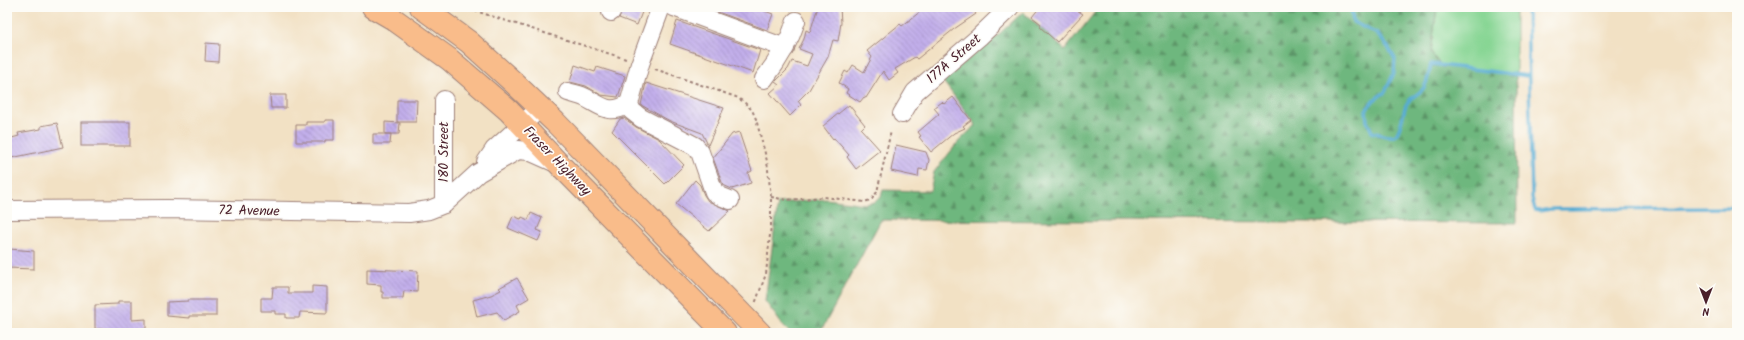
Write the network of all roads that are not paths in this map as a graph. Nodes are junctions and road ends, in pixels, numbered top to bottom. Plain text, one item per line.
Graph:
1 (373, 7) edge
2 (421, 7) edge
3 (662, 7) edge
4 (674, 7) edge
5 (1010, 7) edge
6 (796, 21) dead end
7 (785, 48) junction
8 (764, 79) dead end
9 (568, 92) dead end
10 (444, 100) dead end
11 (629, 104) junction
12 (540, 108) junction
13 (902, 114) dead end
14 (522, 125) junction
15 (560, 165) junction
16 (478, 173) junction
17 (730, 200) dead end
18 (444, 204) junction
19 (7, 210) edge
20 (725, 333) edge
21 (760, 333) edge

1 - 14 main road, Fraser Highway
2 - 12 main road, Fraser Highway
3 - 11 street
4 - 7 street
5 - 13 street, 177A Street
6 - 7 street
7 - 8 street
9 - 11 street
10 - 18 street, 180 Street
11 - 17 street
12 - 14 street, 72 Avenue
12 - 21 main road, Fraser Highway
14 - 15 main road, Fraser Highway
14 - 16 street, 72 Avenue
15 - 16 street, 72 Avenue
15 - 20 main road, Fraser Highway
16 - 18 street, 72 Avenue
18 - 19 street, 72 Avenue

